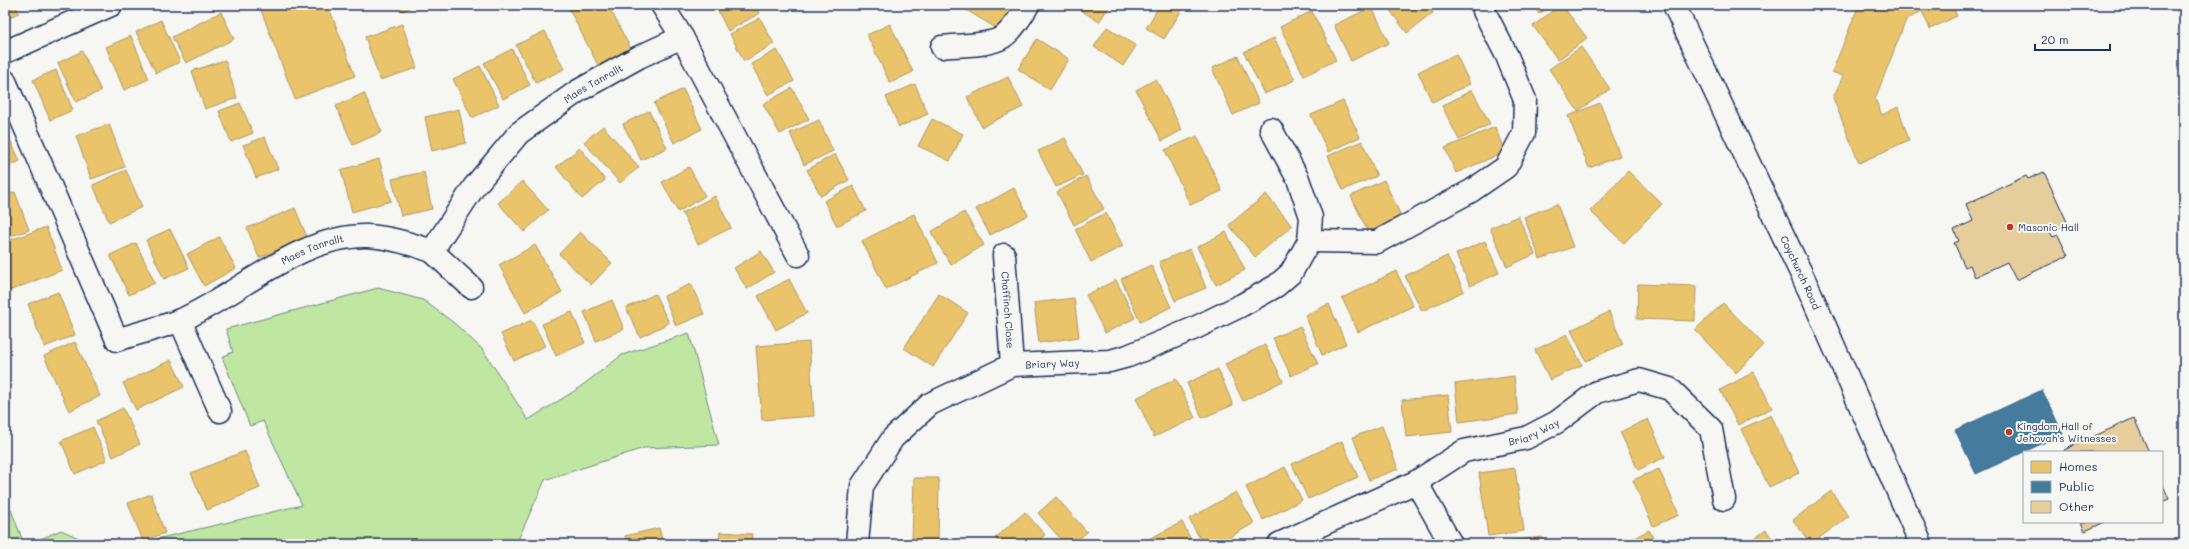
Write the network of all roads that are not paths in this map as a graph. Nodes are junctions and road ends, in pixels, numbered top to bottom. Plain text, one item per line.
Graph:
1 (111, 5) edge
2 (662, 5) edge
3 (1028, 5) edge
4 (1674, 5) edge
5 (1484, 11) dead end
6 (682, 37) junction
7 (942, 47) dead end
8 (5, 52) edge
9 (5, 81) edge
10 (1271, 129) dead end
11 (1309, 241) junction
12 (432, 250) junction
13 (798, 255) dead end
14 (1004, 255) dead end
15 (471, 287) dead end
16 (180, 320) junction
17 (1012, 365) junction
18 (220, 411) dead end
19 (1416, 482) junction
20 (1724, 499) dead end
21 (857, 544) edge
22 (1279, 544) edge
23 (1451, 544) edge
24 (1921, 544) edge

1 - 8 street
2 - 6 street
3 - 7 street
4 - 24 street, Coychurch Road
5 - 11 street
6 - 12 street, Maes Tanrallt
6 - 13 street
9 - 16 street, Maes Tanrallt
10 - 11 street
11 - 17 street, Briary Way
12 - 15 street
12 - 16 street, Maes Tanrallt
14 - 17 street, Chaffinch Close
16 - 18 street
17 - 21 street, Briary Way
19 - 20 street, Briary Way
19 - 22 street, Briary Way
19 - 23 street

